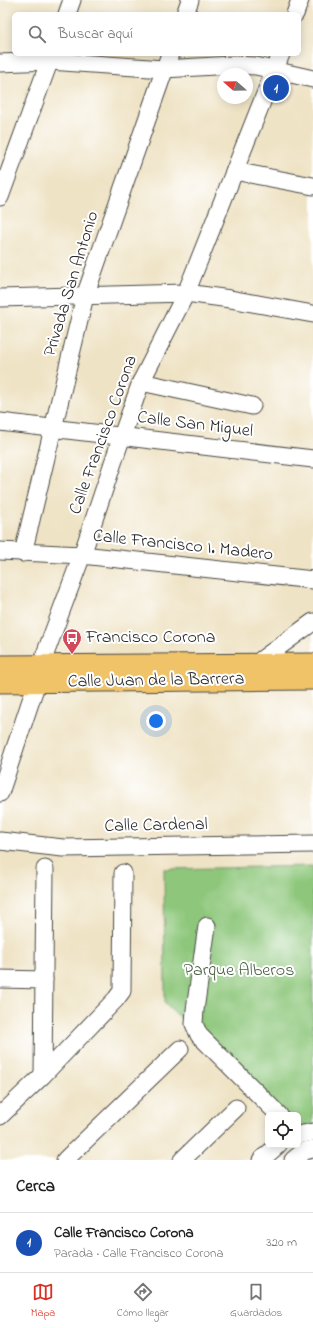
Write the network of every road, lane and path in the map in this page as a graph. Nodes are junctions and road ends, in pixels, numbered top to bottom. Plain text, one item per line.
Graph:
1 (72, 0) edge
2 (190, 0) edge
3 (300, 0) edge
4 (68, 12) edge
5 (186, 12) edge
6 (296, 12) edge
7 (280, 56) edge
8 (51, 58) edge
9 (167, 61) edge
10 (0, 63) edge
11 (275, 71) junction
12 (313, 79) edge
13 (234, 171) junction
14 (313, 186) edge
15 (0, 198) edge
16 (186, 293) junction
17 (85, 296) junction
18 (0, 298) edge
19 (313, 314) edge
20 (141, 382) junction
21 (252, 406) dead end
22 (0, 422) edge
23 (53, 428) junction
24 (122, 436) junction
25 (313, 459) edge
26 (0, 552) edge
27 (23, 553) junction
28 (82, 555) junction
29 (313, 580) edge
30 (313, 622) edge
31 (313, 664) edge
32 (0, 666) edge
33 (254, 672) junction
34 (39, 674) junction
35 (313, 679) edge
36 (0, 682) edge
37 (0, 793) edge
38 (0, 841) edge
39 (313, 844) edge
40 (44, 869) dead end
41 (123, 873) dead end
42 (207, 926) dead end
43 (0, 979) edge
44 (44, 980) junction
45 (180, 1049) dead end
46 (43, 1075) junction
47 (236, 1108) dead end
48 (276, 1112) edge
49 (0, 1116) edge
50 (313, 1132) edge
51 (301, 1134) edge
52 (275, 1148) edge
53 (313, 1149) edge
54 (65, 1160) edge
55 (182, 1160) edge
56 (261, 1160) edge
57 (293, 1160) edge

1 - 4 street
2 - 5 street
3 - 6 street
7 - 11 street, Calle Francisco Corona
8 - 9 street
8 - 10 street
8 - 15 street
9 - 11 street
9 - 17 street, Privada San Antonio
11 - 12 street
11 - 13 street, Calle Francisco Corona
13 - 14 street
13 - 16 street, Calle Francisco Corona
16 - 17 street
16 - 19 street
16 - 20 street, Calle Francisco Corona
17 - 18 street
17 - 23 street, Privada San Antonio
20 - 21 street
20 - 24 street, Calle Francisco Corona
22 - 23 street, Calle San Miguel
23 - 24 street, Calle San Miguel
23 - 27 street, Privada San Antonio
24 - 25 street, Calle San Miguel
24 - 28 street, Calle Francisco Corona
26 - 27 street, Calle Francisco I. Madero
27 - 28 street, Calle Francisco I. Madero
28 - 29 street, Calle Francisco I. Madero
28 - 34 street, Calle Francisco Corona
30 - 33 street
31 - 33 main road, Calle Juan de la Barrera
32 - 34 main road, Calle Juan de la Barrera
33 - 34 main road, Calle Juan de la Barrera
33 - 35 main road, Calle Juan de la Barrera
34 - 36 main road, Calle Juan de la Barrera
34 - 37 street, Calle Francisco Corona
38 - 39 street, Calle Cardenal
40 - 44 street
41 - 46 street
42 - 48 street
43 - 44 street
44 - 46 street
45 - 54 street
46 - 49 street
47 - 55 street
50 - 51 street
52 - 56 street
53 - 57 street

